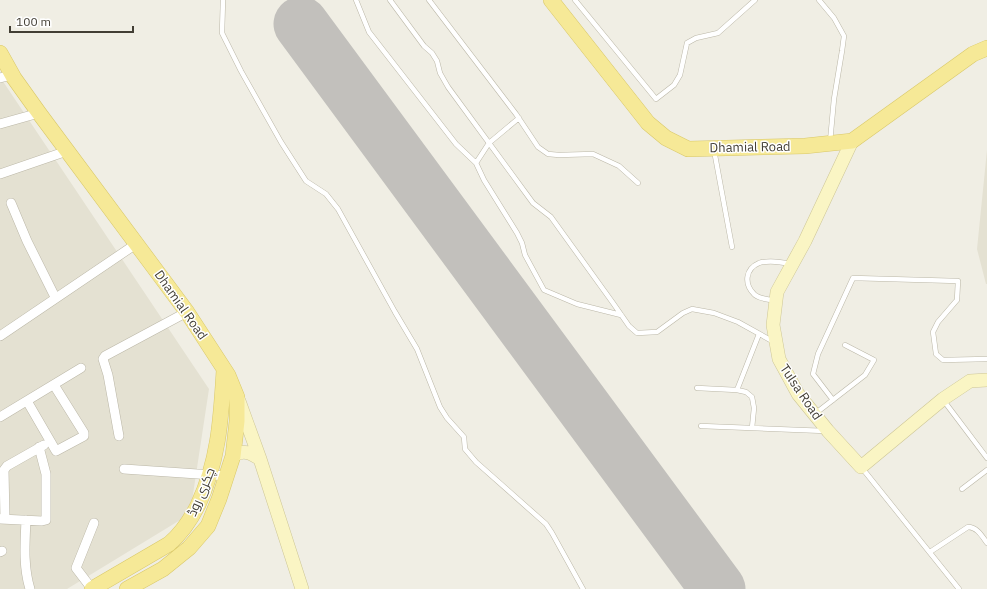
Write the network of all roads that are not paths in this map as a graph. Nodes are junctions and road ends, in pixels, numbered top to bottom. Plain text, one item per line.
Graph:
1 (223, 0) edge
2 (356, 0) edge
3 (390, 0) edge
4 (429, 0) edge
5 (552, 0) edge
6 (575, 0) edge
7 (755, 0) edge
8 (819, 0) edge
9 (987, 48) edge
10 (0, 53) edge
11 (6, 77) edge
12 (39, 114) junction
13 (519, 118) junction
14 (0, 124) edge
15 (852, 141) junction
16 (489, 143) junction
17 (829, 143) junction
18 (714, 148) junction
19 (67, 152) junction
20 (476, 164) junction
21 (0, 174) edge
22 (638, 183) dead end
23 (11, 203) dead end
24 (136, 244) junction
25 (732, 247) dead end
26 (792, 264) junction
27 (56, 297) junction
28 (776, 301) junction
29 (187, 312) junction
30 (621, 315) junction
31 (759, 334) junction
32 (0, 336) edge
33 (776, 343) junction
34 (845, 345) dead end
35 (987, 359) edge
36 (81, 368) dead end
37 (224, 369) junction
38 (987, 380) edge
39 (54, 385) junction
40 (697, 388) dead end
41 (737, 390) junction
42 (238, 397) junction
43 (943, 399) junction
44 (833, 400) junction
45 (27, 401) junction
46 (815, 414) junction
47 (0, 417) edge
48 (701, 426) dead end
49 (752, 428) junction
50 (828, 431) junction
51 (119, 436) dead end
52 (50, 441) junction
53 (39, 447) junction
54 (234, 456) junction
55 (987, 458) edge
56 (260, 459) junction
57 (861, 467) junction
58 (124, 469) dead end
59 (987, 470) edge
60 (211, 475) junction
61 (227, 476) junction
62 (962, 488) dead end
63 (2, 519) edge
64 (26, 520) junction
65 (94, 523) dead end
66 (987, 543) edge
67 (930, 552) junction
68 (30, 589) edge
69 (92, 589) edge
70 (127, 589) edge
71 (302, 589) edge
72 (583, 589) edge
73 (959, 589) edge

1 - 72 lane
2 - 20 lane
3 - 16 lane
4 - 13 lane
5 - 18 main road, Dhamial Road
6 - 7 lane
8 - 17 lane
9 - 15 main road
10 - 11 main road, Dhamial Road
11 - 12 main road, Dhamial Road
12 - 14 street
12 - 19 main road, Dhamial Road
13 - 16 lane
13 - 22 lane
15 - 17 main road, Dhamial Road
15 - 26 street, Tulsa Road
16 - 20 lane
16 - 30 lane
17 - 18 main road, Dhamial Road
18 - 25 lane
19 - 21 street
19 - 24 main road, Dhamial Road
20 - 30 lane
23 - 27 street
24 - 27 street
24 - 29 main road, Dhamial Road
26 - 28 street, Tulsa Road
26 - 28 lane
27 - 32 street
28 - 33 street, Tulsa Road
29 - 37 main road, Dhamial Road
29 - 51 street
30 - 31 lane
31 - 33 lane
31 - 41 lane
33 - 46 street, Tulsa Road
34 - 44 lane
35 - 44 lane
36 - 39 street
37 - 42 main road, Dhamial Road
37 - 60 main road, چکری روڈ
38 - 43 street
39 - 45 street
39 - 52 street
40 - 41 lane
41 - 49 lane
42 - 54 main road, چکری روڈ
42 - 56 street, Dhamial Road
43 - 55 lane
43 - 57 street
44 - 46 lane
45 - 47 street
45 - 52 street
46 - 50 street, Tulsa Road
48 - 49 lane
49 - 50 lane
50 - 57 street, Tulsa Road
52 - 53 street
53 - 63 street
53 - 64 street
54 - 56 street
54 - 61 main road, چکری روڈ
56 - 71 street, Dhamial Road
57 - 67 lane
58 - 60 street
59 - 62 lane
60 - 61 street
60 - 69 main road, چکری روڈ
61 - 70 main road, چکری روڈ
63 - 64 street
64 - 68 street
65 - 69 street
66 - 67 lane
67 - 73 lane

